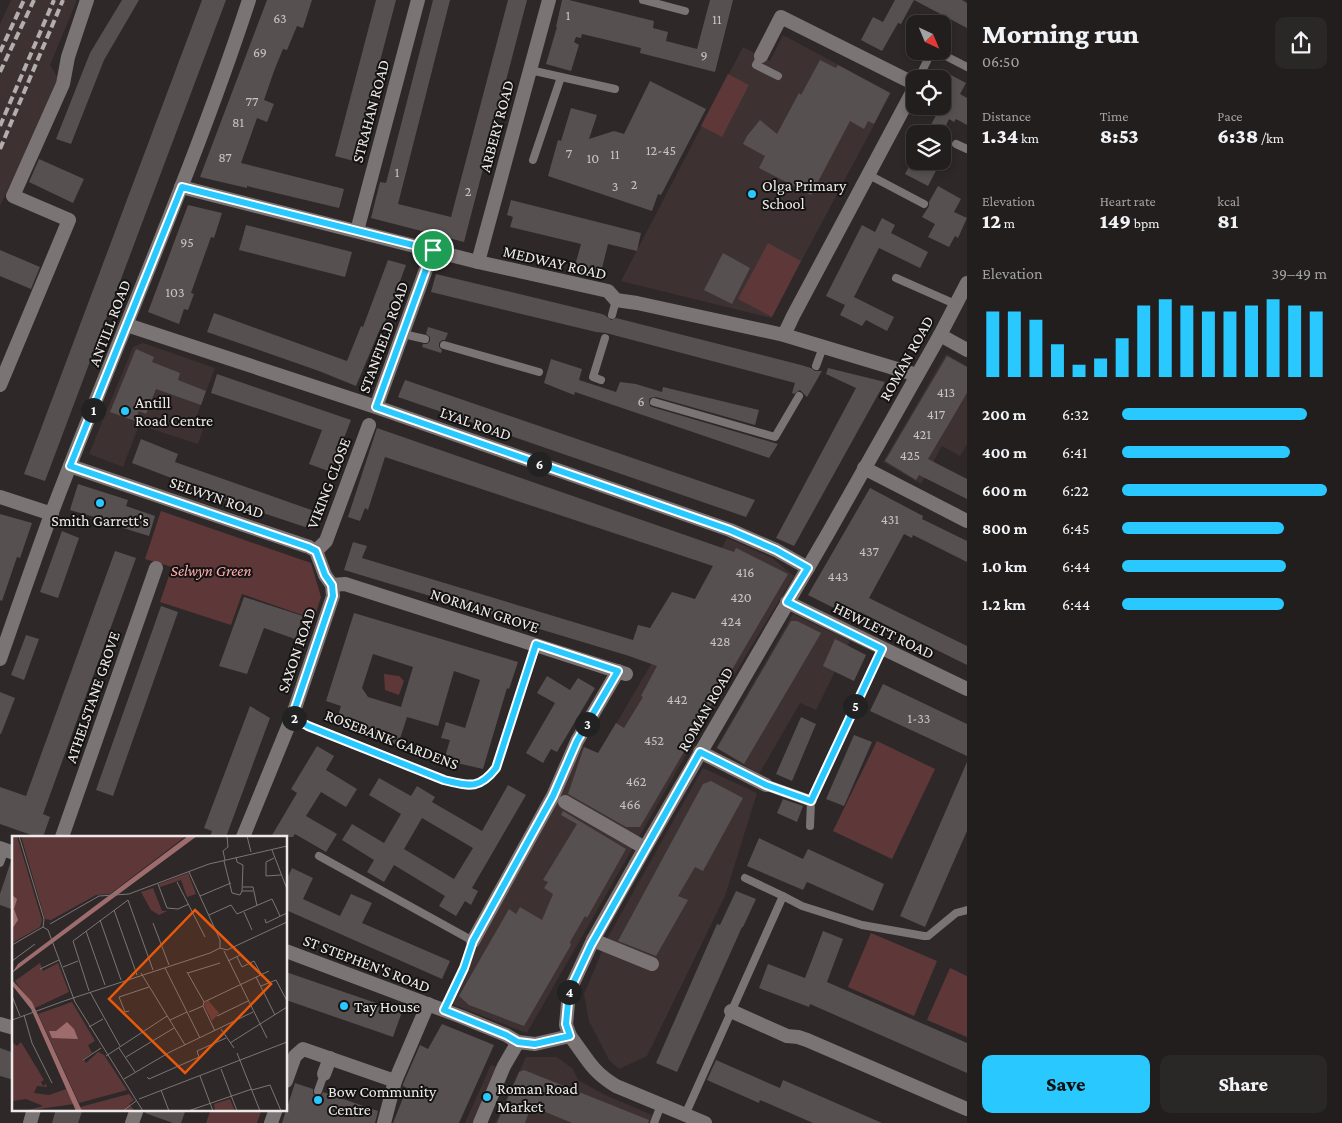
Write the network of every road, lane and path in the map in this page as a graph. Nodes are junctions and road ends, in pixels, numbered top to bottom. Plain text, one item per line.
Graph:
1 (87, 0) edge
2 (249, 0) edge
3 (418, 0) edge
4 (549, 0) edge
5 (643, 0) edge
6 (685, 11) dead end
7 (761, 56) joint
8 (951, 59) edge
9 (967, 67) edge
10 (530, 70) junction
11 (560, 76) junction
12 (778, 76) dead end
13 (906, 81) edge
14 (615, 89) dead end
15 (906, 103) edge
16 (956, 144) dead end
17 (967, 149) edge
18 (533, 160) dead end
19 (869, 175) junction
20 (182, 187) junction
21 (924, 204) dead end
22 (357, 231) junction
23 (433, 250) junction
24 (478, 262) junction
25 (896, 278) dead end
26 (967, 283) edge
27 (616, 300) junction
28 (956, 304) junction
29 (612, 315) dead end
30 (127, 325) junction
31 (403, 334) junction
32 (784, 335) junction
33 (940, 335) junction
34 (605, 338) dead end
35 (424, 339) dead end
36 (444, 345) dead end
37 (823, 347) junction
38 (967, 350) edge
39 (816, 366) dead end
40 (539, 372) dead end
41 (917, 376) junction
42 (601, 380) dead end
43 (0, 385) edge
44 (799, 396) dead end
45 (654, 402) dead end
46 (376, 407) junction
47 (369, 425) dead end
48 (70, 466) junction
49 (864, 468) junction
50 (0, 497) edge
51 (52, 514) junction
52 (967, 521) edge
53 (316, 551) junction
54 (156, 568) dead end
55 (808, 568) junction
56 (332, 585) junction
57 (787, 602) junction
58 (536, 644) junction
59 (882, 649) junction
60 (0, 658) edge
61 (967, 689) edge
62 (292, 717) junction
63 (700, 752) junction
64 (766, 785) joint
65 (811, 801) junction
66 (565, 802) dead end
67 (810, 826) dead end
68 (62, 836) edge
69 (243, 836) edge
70 (645, 848) junction
71 (6, 850) edge
72 (319, 856) dead end
73 (0, 863) edge
74 (745, 878) dead end
75 (783, 896) junction
76 (967, 910) edge
77 (593, 940) junction
78 (473, 941) junction
79 (288, 952) edge
80 (652, 964) dead end
81 (428, 1004) junction
82 (444, 1010) junction
83 (731, 1011) junction
84 (570, 1036) junction
85 (518, 1042) junction
86 (330, 1058) junction
87 (324, 1074) joint
88 (288, 1075) edge
89 (395, 1081) junction
90 (318, 1091) dead end
91 (661, 1105) junction
92 (967, 1108) edge
93 (34, 1110) edge
94 (137, 1110) edge
95 (276, 1110) edge
96 (685, 1114) junction
97 (30, 1123) edge
98 (132, 1123) edge
99 (271, 1123) edge
100 (384, 1123) edge
101 (480, 1123) edge
102 (654, 1123) edge
103 (705, 1123) edge

1 - 43 street
2 - 20 street, ANTILL ROAD
3 - 22 street, STRAHAN ROAD
4 - 10 street, ARBERY ROAD
5 - 6 lane
7 - 12 lane
7 - 13 street
8 - 9 lane
10 - 11 lane
10 - 24 street, ARBERY ROAD
11 - 14 lane
11 - 18 lane
15 - 19 street
16 - 17 lane
19 - 21 lane
19 - 32 street
20 - 22 street, MEDWAY ROAD
20 - 30 street, ANTILL ROAD
22 - 23 street, MEDWAY ROAD
23 - 24 street, MEDWAY ROAD
23 - 31 street, STANFIELD ROAD
24 - 27 street, MEDWAY ROAD
25 - 28 lane
26 - 28 street, ROMAN ROAD
27 - 29 lane
27 - 32 street, MEDWAY ROAD
28 - 33 street, ROMAN ROAD
30 - 46 street, LYAL ROAD
30 - 48 street, ANTILL ROAD
31 - 35 lane
31 - 46 street, STANFIELD ROAD
32 - 37 street, MEDWAY ROAD
33 - 38 street
33 - 41 street, ROMAN ROAD
34 - 42 lane
36 - 40 lane
37 - 39 lane
37 - 41 street, MEDWAY ROAD
41 - 49 street, ROMAN ROAD
44 - 45 lane
46 - 55 street, LYAL ROAD
47 - 53 street, VIKING CLOSE
48 - 51 street, ANTILL ROAD
48 - 53 street, SELWYN ROAD
49 - 52 street
49 - 55 street, ROMAN ROAD
50 - 51 street
51 - 60 street, ANTILL ROAD
53 - 56 street
54 - 68 street, ATHELSTANE GROVE
55 - 57 street, ROMAN ROAD
56 - 58 street, NORMAN GROVE
56 - 62 street, SAXON ROAD
57 - 59 street, HEWLETT ROAD
57 - 63 street, ROMAN ROAD
58 - 62 lane, ROSEBANK GARDENS
58 - 78 street, NORMAN GROVE
59 - 61 street, HEWLETT ROAD
59 - 65 lane
62 - 69 street, SAXON ROAD
63 - 64 street
63 - 70 street, ROMAN ROAD
64 - 65 street
65 - 67 lane
66 - 70 street
70 - 77 street, ROMAN ROAD
71 - 73 lane
72 - 78 lane
74 - 75 lane
75 - 76 lane
75 - 83 lane
77 - 80 street
77 - 84 street, ROMAN ROAD
78 - 82 lane
79 - 81 street, ST STEPHEN'S ROAD
81 - 82 street, ST STEPHEN'S ROAD
81 - 89 street
82 - 85 street, ST STEPHEN'S ROAD
83 - 92 street
83 - 96 lane
84 - 85 street
84 - 91 street
85 - 101 street
86 - 87 street
86 - 88 street
86 - 89 street
87 - 90 lane
89 - 100 street
91 - 96 street
91 - 102 lane
93 - 97 street
94 - 98 street
95 - 99 street
96 - 103 street

